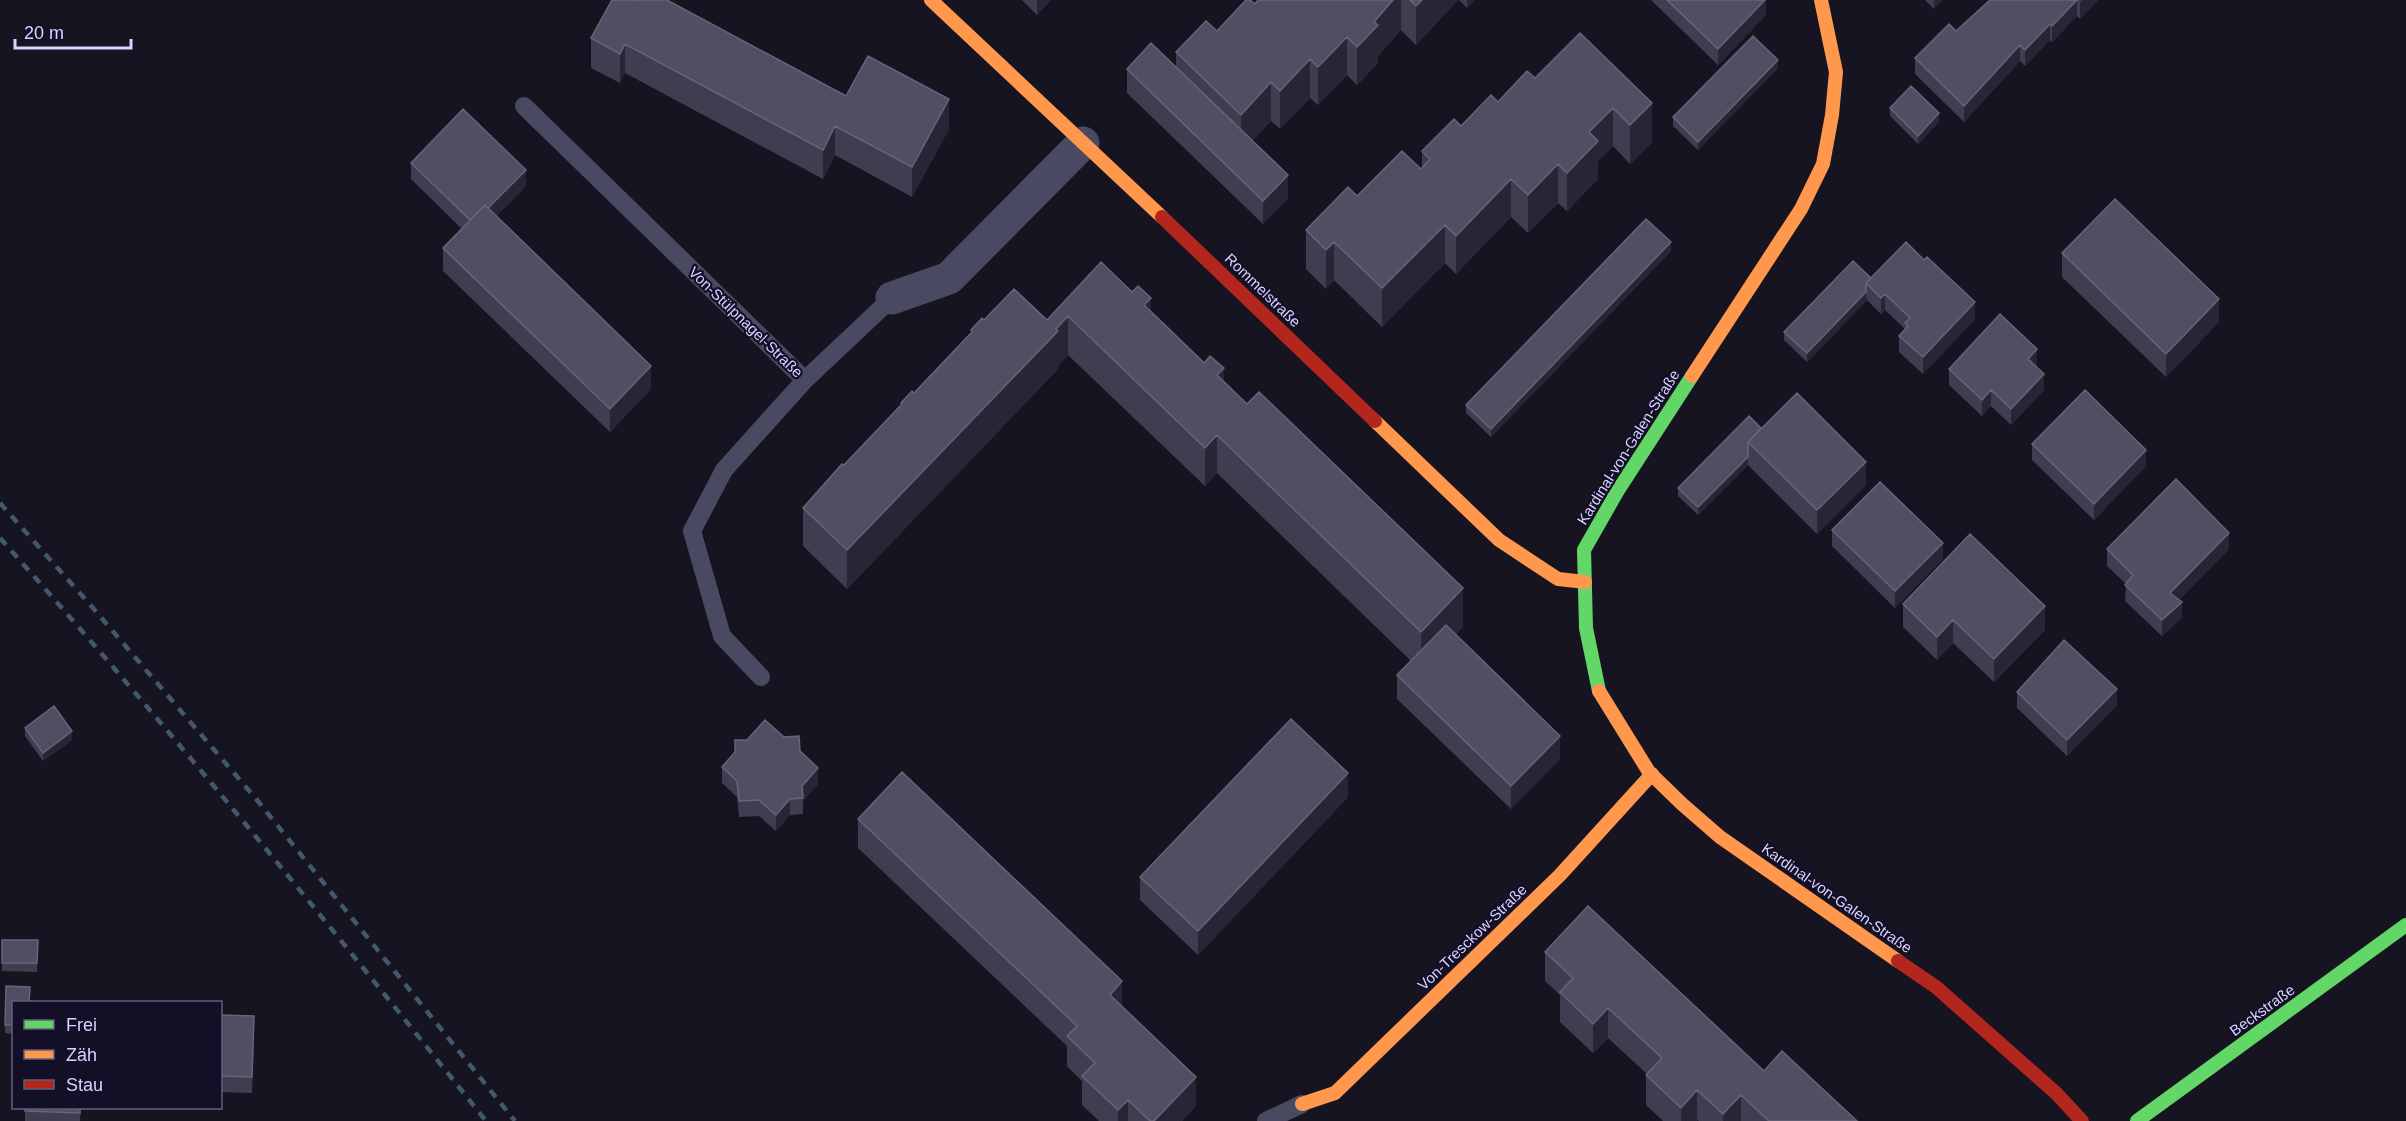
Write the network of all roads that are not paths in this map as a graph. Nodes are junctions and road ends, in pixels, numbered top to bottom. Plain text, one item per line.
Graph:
1 (931, 0) edge
2 (1821, 0) edge
3 (524, 106) dead end
4 (1083, 143) junction
5 (892, 298) joint
6 (806, 380) junction
7 (1585, 582) junction
8 (761, 677) dead end
9 (1652, 774) junction
10 (2406, 925) edge
11 (1302, 1104) joint
12 (1266, 1121) edge
13 (2082, 1121) edge
14 (2137, 1121) edge

1 - 4 street, Rommelstraße
2 - 7 street, Kardinal-von-Galen-Straße
3 - 6 lane, Von-Stülpnagel-Straße
4 - 5 street, Von-Stülpnagel-Straße
4 - 7 street, Rommelstraße
5 - 6 lane, Von-Stülpnagel-Straße
6 - 8 lane
7 - 9 street, Kardinal-von-Galen-Straße
9 - 11 street, Von-Tresckow-Straße
9 - 13 street, Kardinal-von-Galen-Straße
10 - 14 street, Beckstraße
11 - 12 lane

